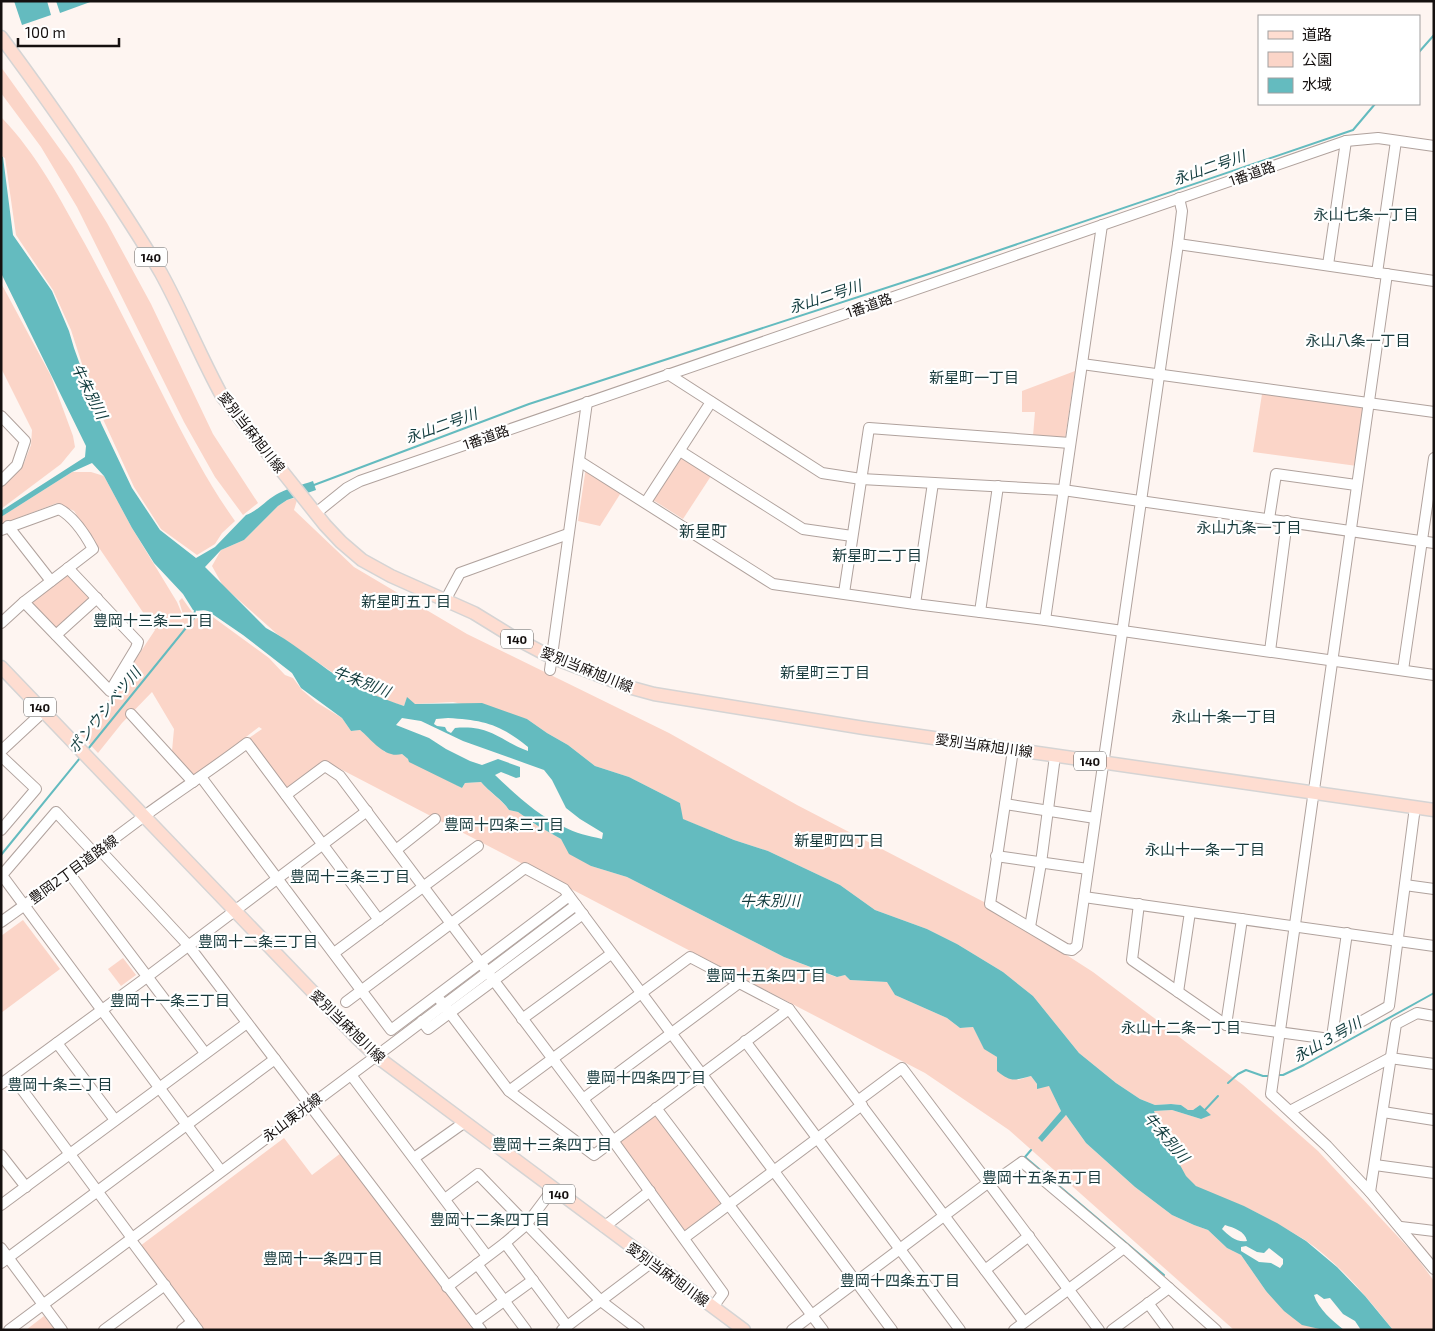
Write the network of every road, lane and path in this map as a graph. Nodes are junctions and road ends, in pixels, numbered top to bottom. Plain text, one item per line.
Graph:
1 (1, 37) edge
2 (1346, 141) junction
3 (1396, 141) junction
4 (1434, 146) edge
5 (1179, 198) junction
6 (1102, 225) junction
7 (1178, 244) junction
8 (1328, 265) junction
9 (1382, 273) junction
10 (1434, 281) edge
11 (1082, 364) junction
12 (668, 374) junction
13 (1158, 374) junction
14 (586, 402) junction
15 (711, 402) junction
16 (1368, 404) junction
17 (1434, 412) edge
18 (1, 416) edge
19 (1070, 443) junction
20 (680, 451) junction
21 (1434, 458) edge
22 (579, 461) junction
23 (861, 479) junction
24 (1, 480) edge
25 (933, 483) junction
26 (1356, 485) junction
27 (998, 486) junction
28 (1063, 490) junction
29 (1141, 500) junction
30 (646, 502) junction
31 (316, 513) junction
32 (1269, 519) junction
33 (1287, 521) junction
34 (5, 528) edge
35 (1350, 530) junction
36 (568, 534) junction
37 (852, 536) junction
38 (1422, 541) junction
39 (1434, 543) edge
40 (68, 568) junction
41 (51, 581) junction
42 (844, 593) junction
43 (97, 598) junction
44 (446, 599) junction
45 (24, 602) junction
46 (915, 604) junction
47 (980, 612) junction
48 (3, 618) edge
49 (1045, 620) junction
50 (1122, 631) junction
51 (56, 635) junction
52 (1270, 651) junction
53 (551, 657) junction
54 (1332, 660) junction
55 (1, 667) edge
56 (550, 670) dead end
57 (1403, 670) junction
58 (1434, 675) edge
59 (44, 711) junction
60 (132, 714) dead end
61 (1012, 750) junction
62 (1, 751) edge
63 (1, 756) edge
64 (1055, 756) junction
65 (1104, 763) junction
66 (197, 780) junction
67 (1313, 794) junction
68 (286, 795) junction
69 (1005, 804) junction
70 (1415, 807) junction
71 (1048, 810) junction
72 (1434, 810) edge
73 (367, 811) junction
74 (144, 816) junction
75 (1095, 818) junction
76 (435, 820) dead end
77 (1, 830) edge
78 (322, 845) junction
79 (478, 846) dead end
80 (396, 850) junction
81 (98, 852) junction
82 (996, 856) junction
83 (1041, 863) junction
84 (1088, 870) junction
85 (69, 873) junction
86 (2, 875) edge
87 (278, 878) junction
88 (1404, 885) junction
89 (423, 887) junction
90 (1434, 889) edge
91 (569, 896) junction
92 (1084, 897) junction
93 (1139, 904) junction
94 (24, 905) junction
95 (576, 905) junction
96 (234, 910) junction
97 (1190, 912) junction
98 (583, 914) junction
99 (1242, 919) junction
100 (379, 920) junction
101 (1, 922) edge
102 (451, 924) junction
103 (1294, 926) junction
104 (1030, 927) junction
105 (525, 929) junction
106 (1347, 933) junction
107 (532, 938) junction
108 (1398, 941) junction
109 (188, 945) junction
110 (1434, 946) edge
111 (538, 947) junction
112 (334, 953) junction
113 (611, 954) junction
114 (480, 963) junction
115 (487, 972) junction
116 (148, 977) junction
117 (494, 980) junction
118 (739, 983) junction
119 (362, 990) junction
120 (1178, 992) junction
121 (640, 993) junction
122 (436, 995) junction
123 (346, 1002) dead end
124 (443, 1004) junction
125 (789, 1009) junction
126 (101, 1010) junction
127 (450, 1013) junction
128 (1434, 1016) edge
129 (522, 1019) junction
130 (422, 1021) junction
131 (246, 1023) junction
132 (1226, 1024) junction
133 (1279, 1032) junction
134 (671, 1034) junction
135 (1332, 1037) junction
136 (745, 1041) junction
137 (57, 1043) junction
138 (206, 1053) junction
139 (376, 1056) junction
140 (552, 1058) junction
141 (1390, 1058) junction
142 (275, 1059) junction
143 (1434, 1064) edge
144 (701, 1074) junction
145 (351, 1075) junction
146 (12, 1076) junction
147 (1, 1084) edge
148 (158, 1088) junction
149 (510, 1091) junction
150 (583, 1099) junction
151 (861, 1103) junction
152 (310, 1104) junction
153 (656, 1108) junction
154 (1290, 1111) junction
155 (1383, 1112) junction
156 (116, 1120) junction
157 (1434, 1120) edge
158 (465, 1122) junction
159 (187, 1125) junction
160 (818, 1138) junction
161 (613, 1140) junction
162 (70, 1154) junction
163 (1, 1155) edge
164 (414, 1158) junction
165 (1376, 1165) junction
166 (220, 1171) junction
167 (774, 1171) junction
168 (1434, 1173) edge
169 (990, 1183) junction
170 (26, 1187) junction
171 (553, 1189) junction
172 (650, 1191) junction
173 (98, 1192) junction
174 (1370, 1192) junction
175 (445, 1198) junction
176 (729, 1204) junction
177 (1, 1205) edge
178 (944, 1216) junction
179 (526, 1224) junction
180 (1401, 1226) junction
181 (604, 1227) junction
182 (1434, 1231) edge
183 (1029, 1236) junction
184 (684, 1238) junction
185 (131, 1239) junction
186 (505, 1243) junction
187 (1, 1248) edge
188 (900, 1248) junction
189 (1124, 1248) junction
190 (487, 1256) junction
191 (5, 1260) edge
192 (652, 1262) junction
193 (477, 1264) junction
194 (1434, 1269) edge
195 (985, 1270) junction
196 (533, 1280) junction
197 (856, 1282) junction
198 (165, 1285) junction
199 (447, 1286) junction
200 (1169, 1288) junction
201 (1068, 1289) junction
202 (504, 1301) junction
203 (601, 1301) junction
204 (1148, 1303) junction
205 (43, 1304) junction
206 (713, 1307) junction
207 (812, 1315) junction
208 (1024, 1322) junction
209 (195, 1326) edge
210 (478, 1326) edge
211 (627, 1326) edge
212 (565, 1328) edge
213 (9, 1330) edge
214 (62, 1330) edge
215 (104, 1330) edge
216 (182, 1330) edge
217 (526, 1330) edge
218 (639, 1330) edge
219 (744, 1330) edge
220 (792, 1330) edge
221 (823, 1330) edge
222 (892, 1330) edge
223 (960, 1330) edge
224 (1014, 1330) edge
225 (1099, 1330) edge
226 (1112, 1330) edge
227 (1168, 1330) edge
228 (1216, 1330) edge

1 - 31 main road, 愛別当麻旭川線 / 140
2 - 3 street, 1番道路
2 - 5 street, 1番道路
2 - 8 street
3 - 4 street, 1番道路
3 - 9 street
5 - 6 street, 1番道路
5 - 7 street
6 - 11 street
6 - 12 street, 1番道路
7 - 8 street
7 - 13 street
8 - 9 street
9 - 10 street
9 - 16 street
11 - 13 street
11 - 19 street
12 - 14 street, 1番道路
12 - 15 street
13 - 16 street
13 - 29 street
14 - 22 street
14 - 31 street, 1番道路
15 - 20 street
15 - 23 street
16 - 17 street
16 - 26 street
18 - 24 street
19 - 23 street
19 - 28 street
20 - 30 street
20 - 37 street
21 - 38 street
22 - 30 street
22 - 36 street
23 - 25 street
23 - 37 street
25 - 27 street
25 - 46 street
26 - 32 street
26 - 35 street
27 - 28 street
27 - 47 street
28 - 29 street
28 - 49 street
29 - 32 street
29 - 50 street
30 - 42 street
31 - 44 main road, 愛別当麻旭川線 / 140
32 - 33 street
33 - 35 street
33 - 52 street
34 - 40 street
34 - 41 street
35 - 38 street
35 - 54 street
36 - 44 street
36 - 53 street
37 - 42 street
38 - 39 street
38 - 57 street
40 - 41 street
40 - 43 street
41 - 45 street
42 - 46 street
43 - 51 street
43 - 51 street
44 - 53 main road, 愛別当麻旭川線 / 140
45 - 48 street
45 - 51 street
46 - 47 street
47 - 49 street
49 - 50 street
50 - 52 street
50 - 65 street
52 - 54 street
53 - 56 street
53 - 61 main road, 愛別当麻旭川線 / 140
54 - 57 street
54 - 67 street
55 - 59 main road, 愛別当麻旭川線 / 140
57 - 58 street
59 - 62 street
59 - 74 main road, 愛別当麻旭川線 / 140
60 - 66 street
61 - 64 main road, 愛別当麻旭川線 / 140
61 - 69 street
63 - 77 street
64 - 65 main road, 愛別当麻旭川線 / 140
64 - 71 street
65 - 67 main road, 愛別当麻旭川線 / 140
65 - 75 street
66 - 68 street, 豊岡2丁目道路線
66 - 74 street, 豊岡2丁目道路線
66 - 87 street
67 - 70 main road, 愛別当麻旭川線 / 140
67 - 103 street
68 - 73 street
68 - 78 street
69 - 71 street
69 - 82 street
70 - 72 main road, 愛別当麻旭川線 / 140
70 - 88 street
71 - 75 street
71 - 83 street
73 - 78 street
73 - 80 street
74 - 81 street, 豊岡2丁目道路線
74 - 96 main road, 愛別当麻旭川線 / 140
75 - 84 street
76 - 80 street
78 - 87 street
78 - 100 street
79 - 89 street
80 - 89 street
81 - 85 street, 豊岡2丁目道路線
81 - 86 street
81 - 109 street
82 - 83 street
82 - 104 street
83 - 84 street
83 - 104 street
84 - 92 street
85 - 94 street, 豊岡2丁目道路線
85 - 116 street
86 - 94 street
87 - 96 street
87 - 112 street
88 - 90 street
88 - 108 street
89 - 100 street
89 - 102 street
91 - 95 street
91 - 102 street
91 - 105 street
92 - 93 street
92 - 104 street
93 - 97 street
93 - 120 street
94 - 101 street, 豊岡2丁目道路線
94 - 126 street
95 - 98 street
95 - 107 street, 永山東光線
96 - 109 street
96 - 139 main road, 愛別当麻旭川線 / 140
97 - 99 street
97 - 120 street
98 - 111 street
98 - 113 street
99 - 103 street
99 - 132 street
100 - 112 street
102 - 114 street
102 - 119 street
103 - 106 street
103 - 133 street
105 - 107 street
105 - 114 street
106 - 108 street
106 - 135 street
107 - 111 street
107 - 115 street, 永山東光線
108 - 110 street
108 - 135 street
109 - 116 street
109 - 131 street
111 - 117 street
112 - 119 street
113 - 121 street
113 - 129 street
114 - 115 street
114 - 122 street
115 - 117 street
115 - 124 street, 永山東光線
116 - 126 street
116 - 138 street
117 - 127 street
117 - 129 street
118 - 121 street
118 - 125 street
118 - 134 street
119 - 122 street
119 - 123 street
120 - 132 street
121 - 134 street
121 - 140 street
122 - 124 street
124 - 127 street
124 - 130 street, 永山東光線
125 - 136 street
125 - 151 street
126 - 137 street
126 - 148 street
127 - 130 street
127 - 149 street
128 - 141 street
129 - 140 street
130 - 139 street, 永山東光線
131 - 138 street
131 - 142 street
132 - 133 street
133 - 135 street
133 - 154 street
134 - 144 street
134 - 150 street
136 - 144 street
136 - 160 street
137 - 146 street
137 - 156 street
138 - 148 street
139 - 145 street, 永山東光線
139 - 158 main road, 愛別当麻旭川線 / 140
140 - 149 street
140 - 150 street
141 - 143 street
141 - 154 street
141 - 155 street
142 - 152 street
142 - 159 street
144 - 153 street
144 - 167 street
145 - 152 street, 永山東光線
145 - 164 street
146 - 147 street
146 - 162 street
148 - 156 street
148 - 159 street
149 - 161 street
150 - 161 street
151 - 160 street
151 - 169 street
151 - 178 street
152 - 166 street, 永山東光線
152 - 199 street
153 - 161 street
153 - 176 street
154 - 174 street
155 - 157 street
155 - 165 street
156 - 162 street
158 - 164 street
158 - 171 main road, 愛別当麻旭川線 / 140
159 - 166 street
159 - 173 street
160 - 167 street
160 - 188 street
161 - 172 street
162 - 170 street
162 - 173 street
163 - 170 street
164 - 175 street
165 - 168 street
165 - 174 street
166 - 185 street, 永山東光線
167 - 176 street
167 - 197 street
169 - 178 street
169 - 183 street
169 - 189 street
170 - 177 street
171 - 179 street
171 - 181 main road, 愛別当麻旭川線 / 140
172 - 181 street
172 - 184 street
173 - 185 street
173 - 191 street
174 - 180 street
175 - 179 street
175 - 190 street
176 - 184 street
176 - 207 street
178 - 188 street
178 - 195 street
179 - 186 street
179 - 203 street
180 - 182 street
180 - 194 street
181 - 192 main road, 愛別当麻旭川線 / 140
183 - 195 street
183 - 201 street
184 - 206 street
185 - 198 street
185 - 205 street, 永山東光線
186 - 190 street
186 - 196 street
187 - 191 street
188 - 197 street
188 - 223 street
189 - 200 street
189 - 201 street
190 - 193 street
191 - 205 street
192 - 203 street
192 - 206 main road, 愛別当麻旭川線 / 140
193 - 199 street
193 - 202 street
195 - 208 street
196 - 202 street
196 - 212 street
197 - 207 street
197 - 222 street
198 - 209 street
198 - 215 street
199 - 210 street
200 - 204 street
200 - 228 street
201 - 208 street
201 - 225 street
202 - 210 street
202 - 217 street
203 - 211 street
203 - 212 street
204 - 226 street
204 - 227 street
205 - 213 street, 永山東光線
205 - 214 street
206 - 219 main road, 愛別当麻旭川線 / 140
207 - 220 street
207 - 221 street
208 - 224 street
209 - 216 street
211 - 218 street

